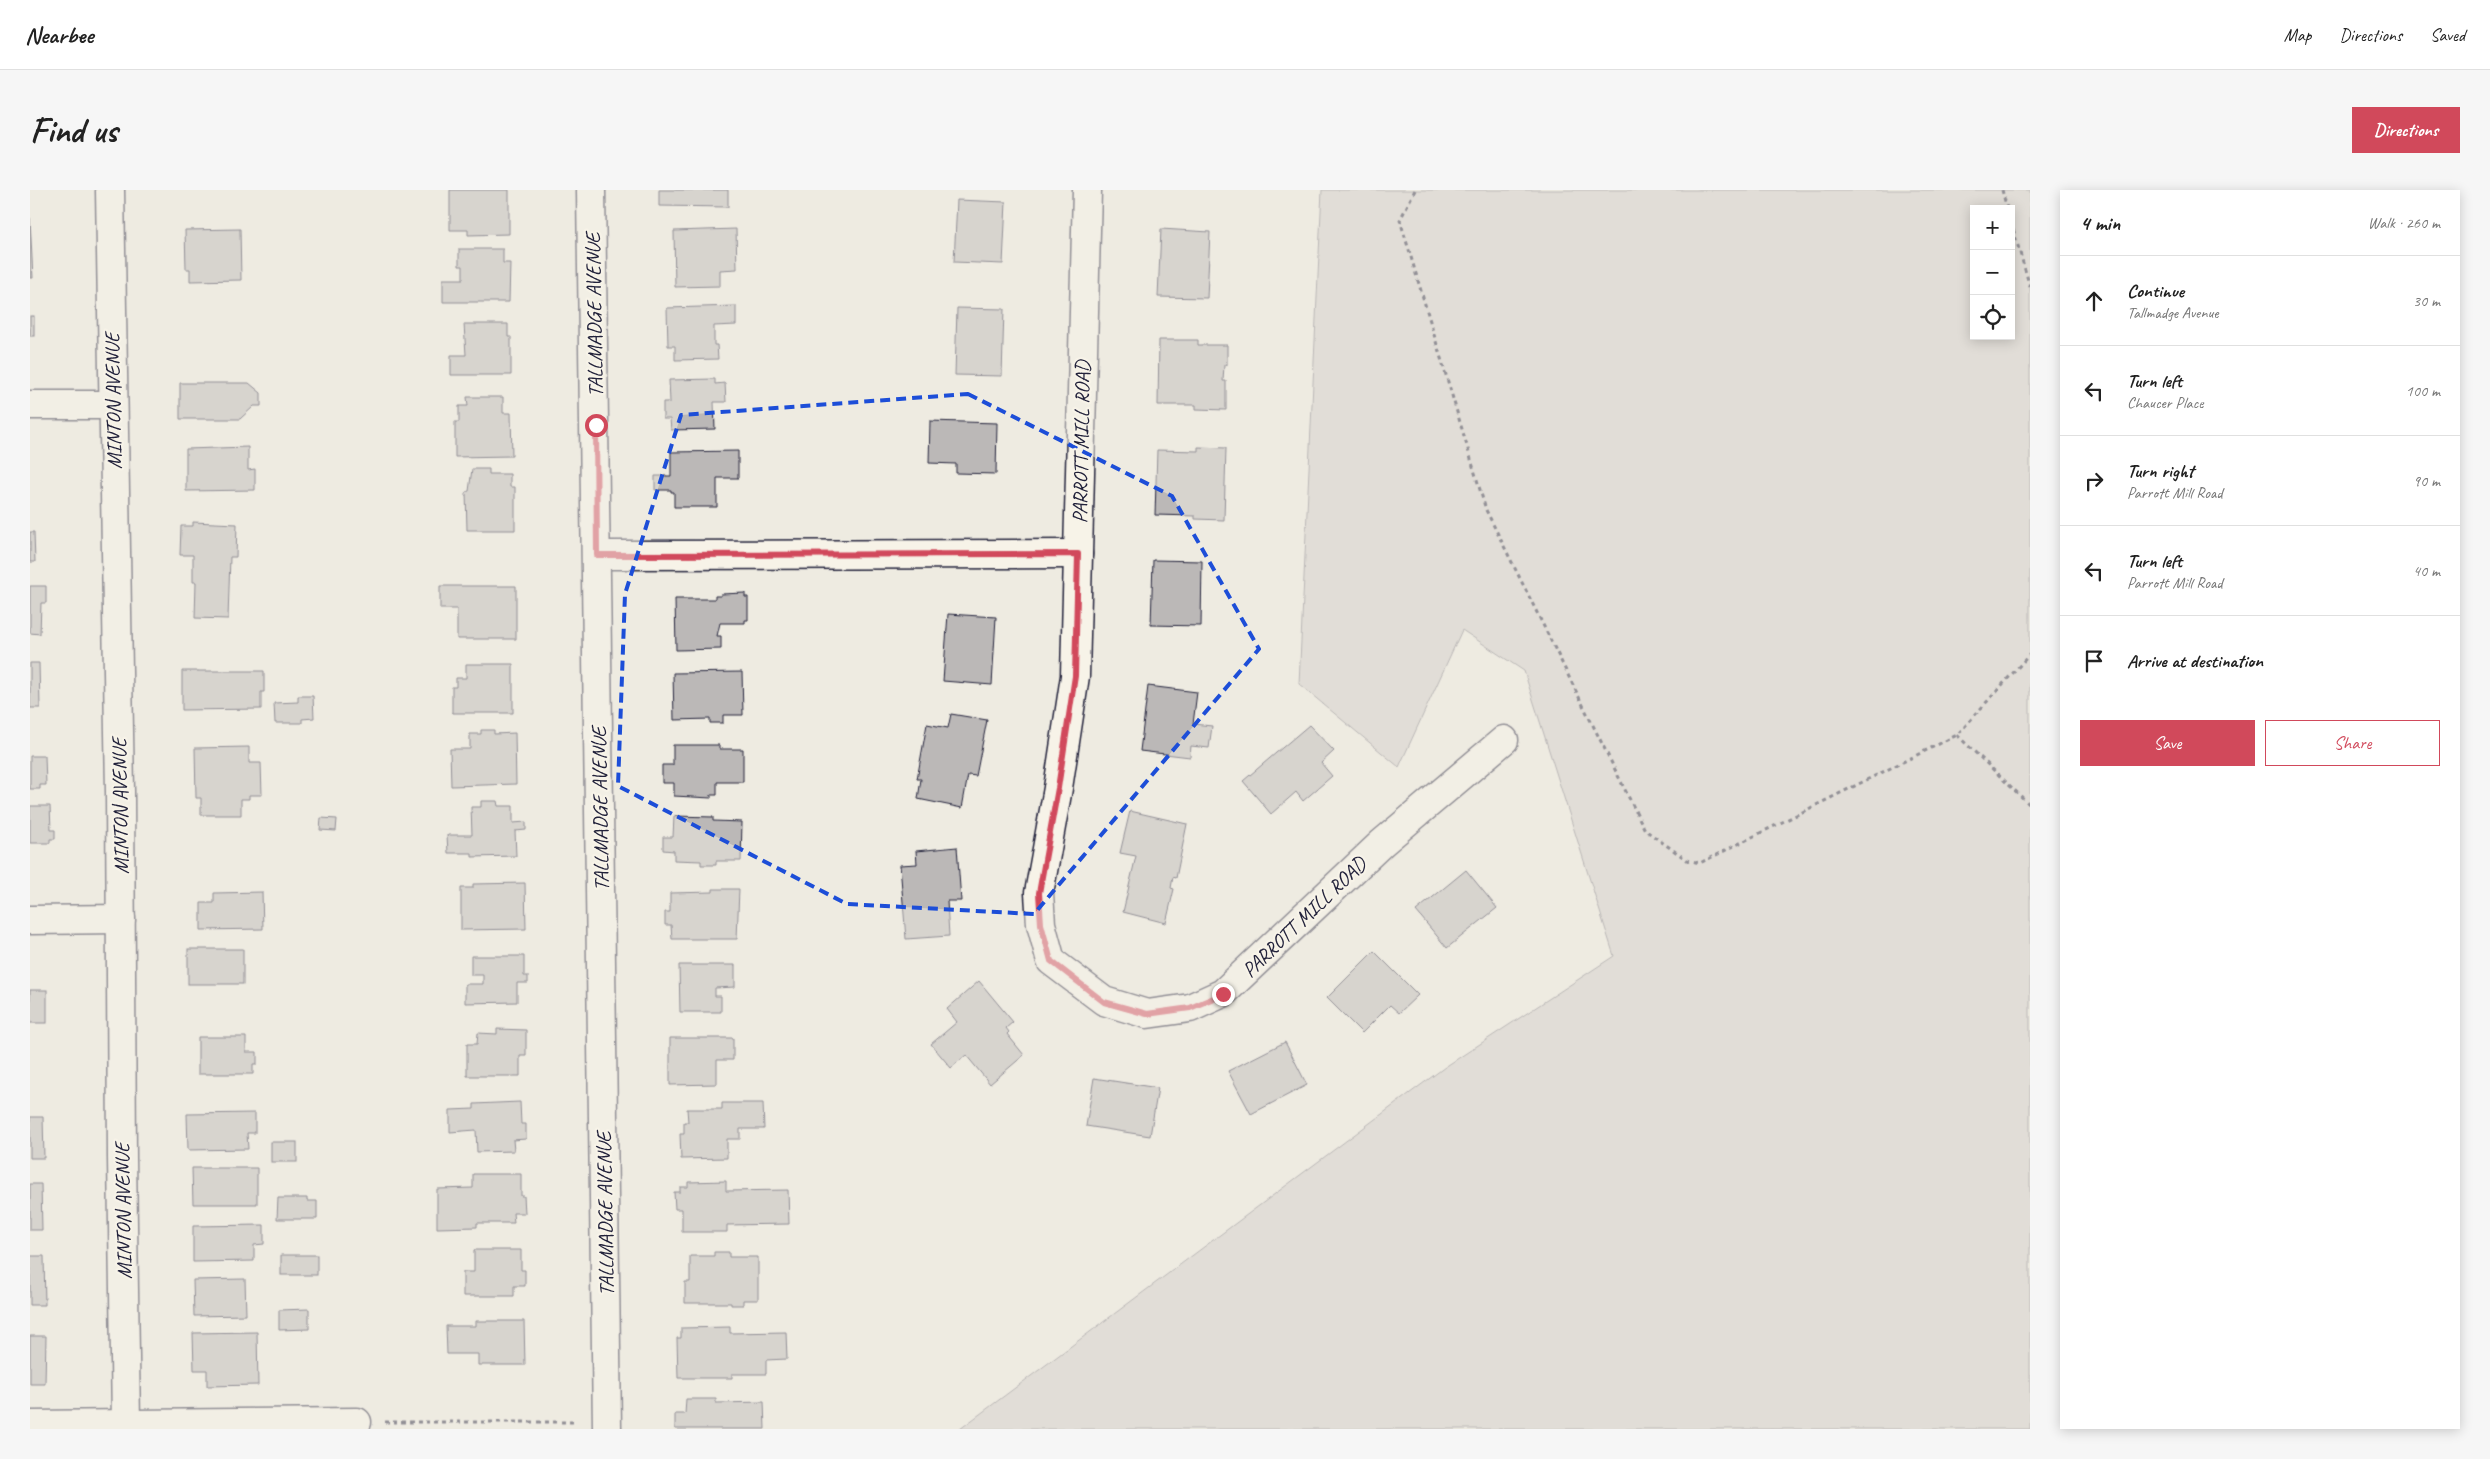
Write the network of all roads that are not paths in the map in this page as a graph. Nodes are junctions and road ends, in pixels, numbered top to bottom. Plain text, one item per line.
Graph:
1 (110, 190) edge
2 (591, 190) edge
3 (1087, 190) edge
4 (30, 405) edge
5 (113, 405) junction
6 (1078, 554) junction
7 (597, 555) junction
8 (1504, 740) dead end
9 (121, 919) junction
10 (30, 920) edge
11 (357, 1422) road end
12 (126, 1423) junction
13 (30, 1425) edge
14 (607, 1425) edge

1 - 5 street, MINTON AVENUE
2 - 7 street, TALLMADGE AVENUE
3 - 6 street, PARROTT MILL ROAD
4 - 5 street
5 - 9 street, MINTON AVENUE
6 - 7 street
6 - 8 street, PARROTT MILL ROAD
7 - 14 street, TALLMADGE AVENUE
9 - 10 street
9 - 12 street, MINTON AVENUE
11 - 12 street
12 - 13 street

